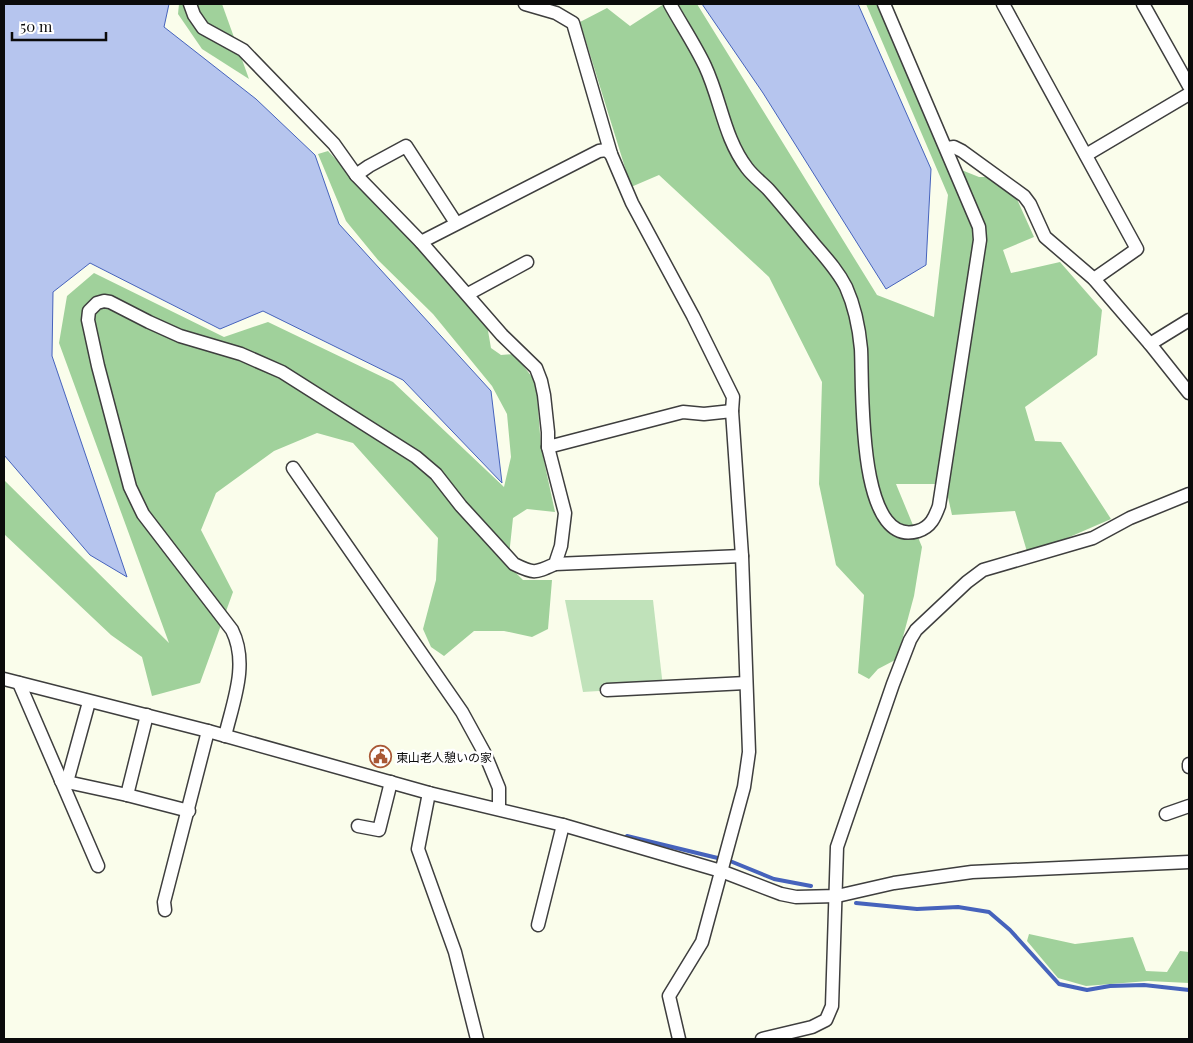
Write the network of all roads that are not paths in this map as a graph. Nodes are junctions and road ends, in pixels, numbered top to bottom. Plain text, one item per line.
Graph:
1 (190, 4) edge
2 (526, 4) edge
3 (670, 4) edge
4 (884, 4) edge
5 (1003, 4) edge
6 (1143, 4) edge
7 (1189, 86) edge
8 (1189, 94) edge
9 (947, 148) junction
10 (611, 154) junction
11 (1086, 155) junction
12 (356, 175) junction
13 (456, 223) junction
14 (421, 242) junction
15 (527, 262) dead end
16 (1094, 279) junction
17 (468, 294) junction
18 (1189, 320) edge
19 (1150, 344) junction
20 (1189, 393) edge
21 (732, 411) junction
22 (548, 447) junction
23 (293, 468) dead end
24 (1189, 494) edge
25 (742, 556) junction
26 (555, 564) junction
27 (4, 679) edge
28 (19, 683) junction
29 (746, 683) junction
30 (607, 690) dead end
31 (89, 702) junction
32 (147, 715) junction
33 (208, 731) junction
34 (225, 736) junction
35 (64, 782) junction
36 (391, 782) junction
37 (429, 793) junction
38 (127, 795) junction
39 (1189, 806) edge
40 (499, 809) junction
41 (189, 810) junction
42 (1166, 814) dead end
43 (563, 825) junction
44 (358, 826) dead end
45 (1189, 862) edge
46 (98, 866) dead end
47 (721, 871) junction
48 (837, 896) junction
49 (165, 910) dead end
50 (538, 925) dead end
51 (477, 1039) edge
52 (678, 1039) edge
53 (762, 1039) edge

1 - 12 street
2 - 10 street
3 - 9 street
4 - 9 street
5 - 11 street
6 - 7 street
8 - 11 street
9 - 16 street
10 - 13 street
10 - 21 street
11 - 16 street
12 - 13 street
12 - 14 street
13 - 14 street
14 - 17 street
15 - 17 street
16 - 19 street
17 - 22 street
18 - 19 street
19 - 20 street
21 - 22 street
21 - 25 street
22 - 26 street
23 - 40 street
24 - 48 street
25 - 26 street
25 - 29 street
26 - 34 street
27 - 28 street
28 - 31 street
28 - 35 street
29 - 30 street
29 - 47 street
31 - 32 street
31 - 35 street
32 - 33 street
32 - 38 street
33 - 34 street
33 - 41 street
34 - 36 street
35 - 38 street
35 - 46 street
36 - 37 street
36 - 44 street
37 - 40 street
37 - 51 street
38 - 41 street
39 - 42 street
40 - 43 street
41 - 49 street
43 - 47 street
43 - 50 street
45 - 48 street
47 - 48 street
47 - 52 street
48 - 53 street

